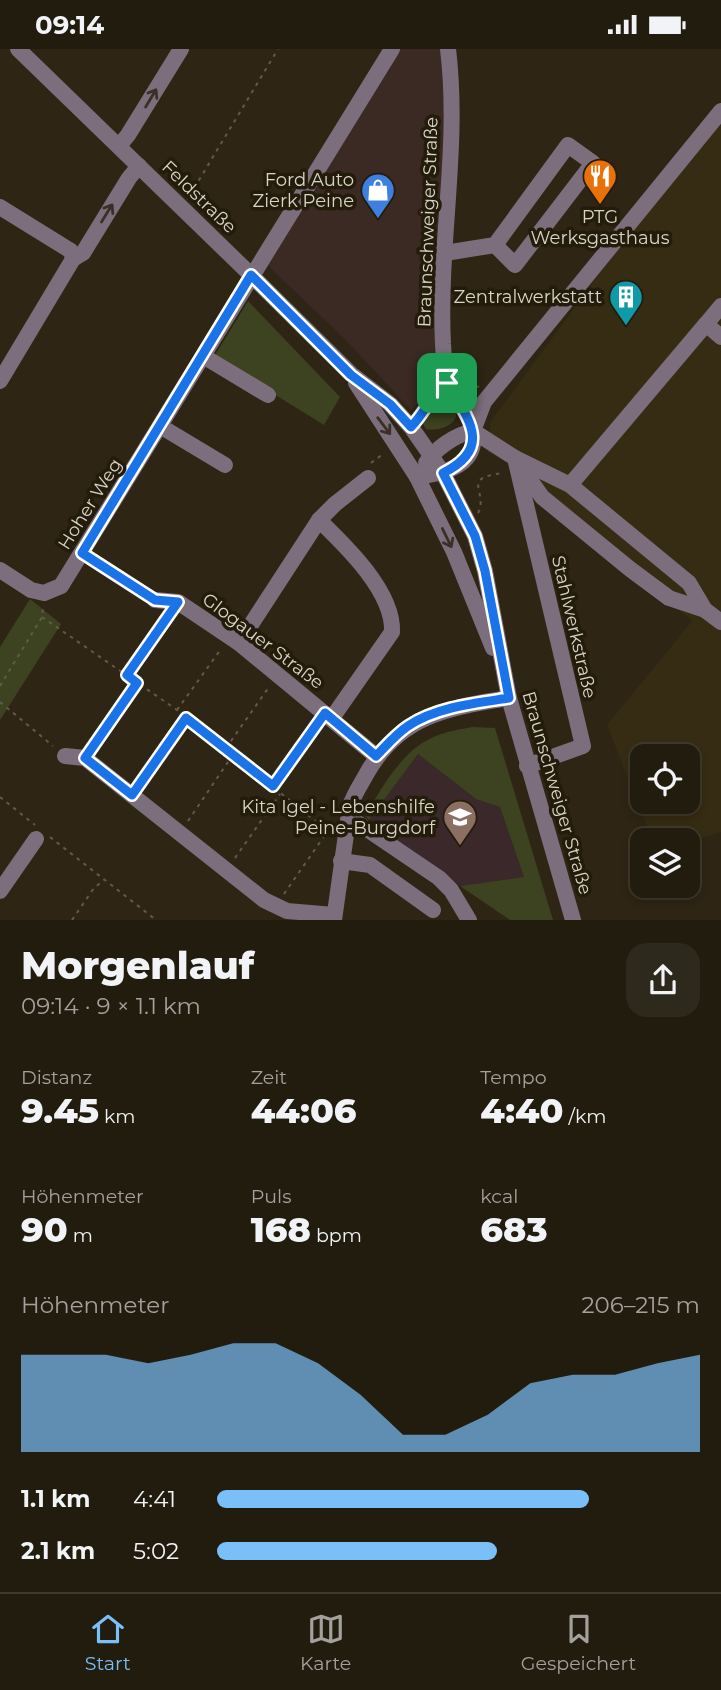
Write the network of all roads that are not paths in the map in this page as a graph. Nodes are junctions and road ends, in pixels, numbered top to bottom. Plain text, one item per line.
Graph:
1 (18, 49) edge
2 (181, 49) edge
3 (391, 49) edge
4 (448, 49) edge
5 (721, 111) edge
6 (119, 146) junction
7 (139, 166) junction
8 (0, 207) edge
9 (495, 245) junction
10 (445, 253) junction
11 (73, 259) junction
12 (251, 275) junction
13 (721, 306) edge
14 (706, 324) junction
15 (721, 337) edge
16 (203, 356) junction
17 (351, 375) junction
18 (0, 381) edge
19 (268, 395) dead end
20 (160, 426) junction
21 (473, 432) junction
22 (432, 455) junction
23 (225, 465) dead end
24 (516, 465) junction
25 (443, 473) junction
26 (417, 477) junction
27 (368, 478) road end
28 (570, 485) junction
29 (318, 520) junction
30 (0, 571) edge
31 (155, 600) road end
32 (705, 610) junction
33 (721, 622) edge
34 (234, 640) junction
35 (504, 677) junction
36 (509, 698) junction
37 (328, 716) junction
38 (65, 756) road end
39 (376, 756) junction
40 (527, 766) junction
41 (349, 817) junction
42 (36, 839) dead end
43 (341, 861) junction
44 (0, 891) edge
45 (466, 913) edge
46 (435, 915) edge
47 (334, 918) edge
48 (481, 920) edge
49 (573, 920) edge

1 - 6 street, Feldstraße
6 -> 2 street
3 - 12 street, Hoher Weg
4 - 10 street, Braunschweiger Straße
5 - 21 street
6 - 7 street, Feldstraße
11 -> 7 street
7 - 12 street, Feldstraße
8 - 11 street
9 - 9 street
9 - 10 street
10 - 21 street, Braunschweiger Straße
11 - 18 street
12 - 16 street, Hoher Weg
12 - 17 street, Feldstraße
13 - 14 street
14 - 15 street
14 - 28 street
16 - 19 street
16 - 20 street, Hoher Weg
17 - 22 street, Feldstraße
17 -> 26 street, Feldstraße
20 - 23 street
20 - 30 street, Hoher Weg
21 - 22 street
21 - 24 street
21 - 25 street
22 - 25 street, Braunschweiger Straße
22 - 26 street
24 - 28 street
24 - 32 street
24 - 40 street, Stahlwerkstraße
25 - 26 street
25 - 35 street, Braunschweiger Straße
26 -> 35 street, Braunschweiger Straße
27 - 29 street
28 - 32 street
29 - 34 street
29 - 37 street
31 - 34 street, Glogauer Straße
32 - 33 street
34 - 37 street, Glogauer Straße
35 - 36 street, Braunschweiger Straße
36 - 39 street
36 - 40 street, Braunschweiger Straße
37 - 39 street, Glogauer Straße
38 - 47 street
39 - 41 street
40 - 49 street, Braunschweiger Straße
41 - 43 street
41 - 45 street
42 - 44 street
43 - 46 street
43 - 47 street
45 - 48 street

